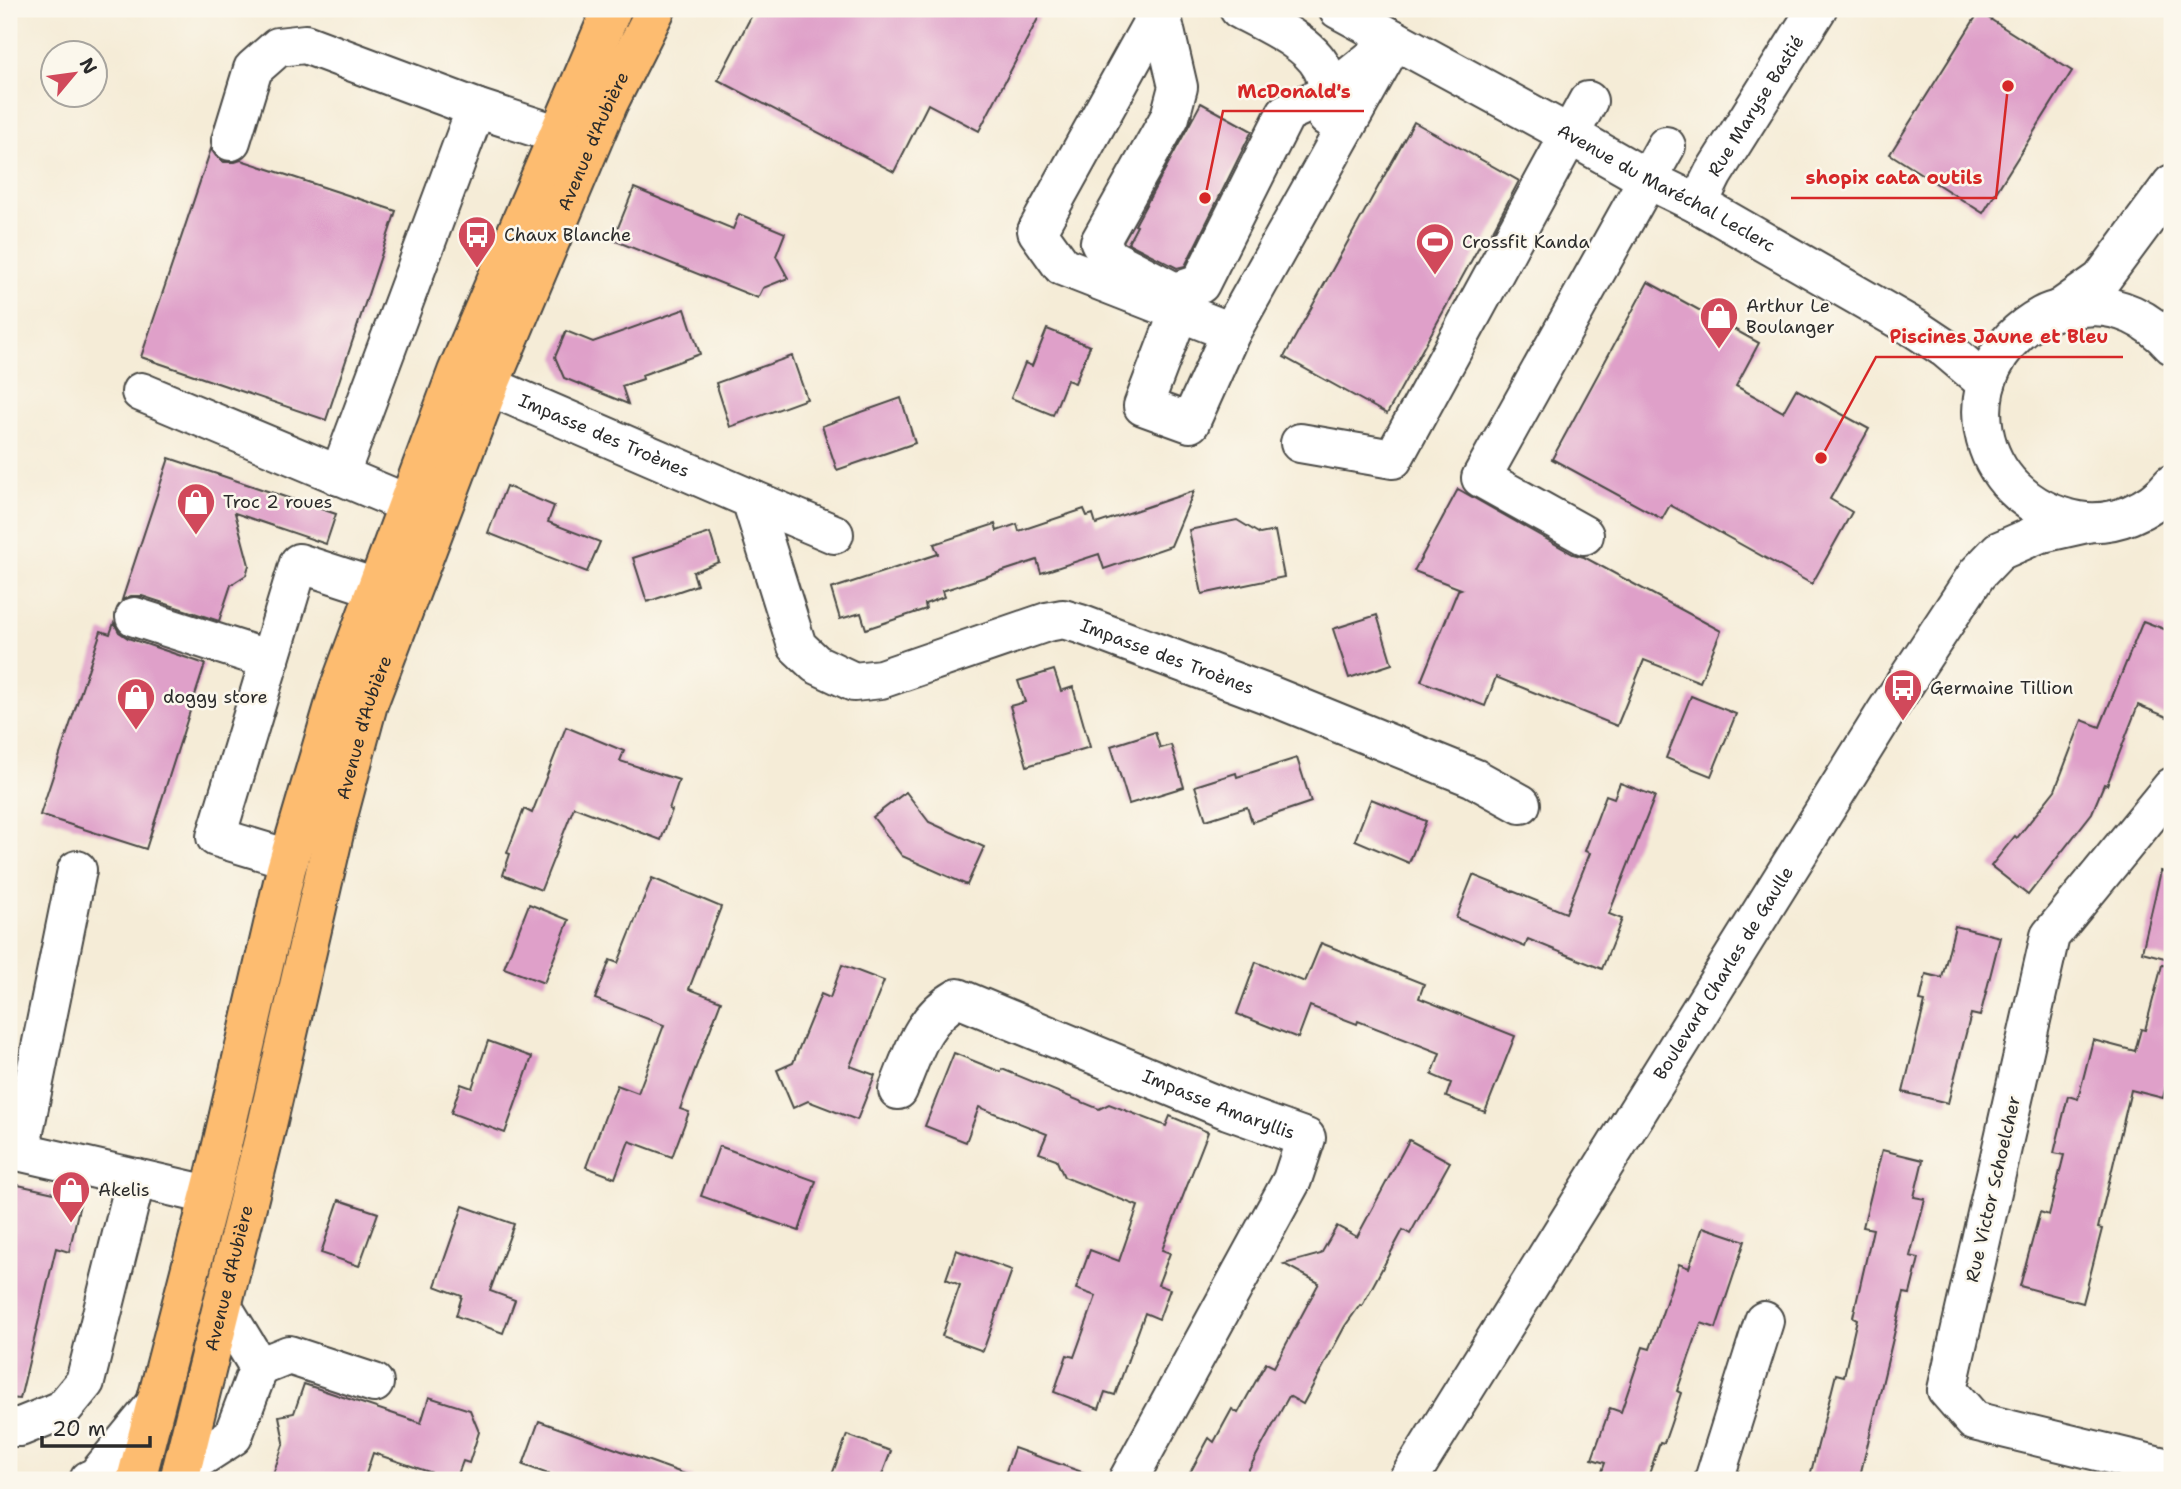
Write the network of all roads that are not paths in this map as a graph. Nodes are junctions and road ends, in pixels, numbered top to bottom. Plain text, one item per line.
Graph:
1 (612, 9) edge
2 (656, 9) edge
3 (1160, 9) edge
4 (1239, 9) edge
5 (1338, 9) edge
6 (1817, 9) edge
7 (1395, 40) junction
8 (1328, 94) junction
9 (1588, 101) dead end
10 (476, 108) junction
11 (1570, 135) junction
12 (231, 141) dead end
13 (574, 141) junction
14 (1666, 146) dead end
15 (1325, 164) junction
16 (1649, 180) junction
17 (2172, 184) edge
18 (1698, 204) junction
19 (2059, 310) junction
20 (1179, 312) junction
21 (1231, 332) junction
22 (2172, 345) edge
23 (473, 379) junction
24 (1986, 383) junction
25 (141, 392) dead end
26 (1300, 443) dead end
27 (339, 476) junction
28 (2169, 493) edge
29 (751, 499) junction
30 (424, 509) junction
31 (2087, 523) junction
32 (834, 534) dead end
33 (1584, 535) dead end
34 (376, 588) junction
35 (135, 617) dead end
36 (270, 660) junction
37 (2172, 787) edge
38 (1521, 804) dead end
39 (289, 859) junction
40 (77, 870) dead end
41 (898, 1090) dead end
42 (14, 1150) edge
43 (136, 1178) junction
44 (209, 1195) junction
45 (222, 1306) junction
46 (1764, 1321) dead end
47 (259, 1367) junction
48 (374, 1383) dead end
49 (154, 1406) junction
50 (9, 1427) edge
51 (2172, 1469) edge
52 (181, 1475) edge
53 (89, 1480) edge
54 (136, 1480) edge
55 (1128, 1480) edge
56 (1408, 1480) edge
57 (1714, 1480) edge

1 - 13 main road, Avenue d'Aubière
2 - 13 main road, Avenue d'Aubière
3 - 8 street
3 - 20 street
4 - 8 street
5 - 7 street, Avenue du Maréchal Leclerc
6 - 18 street, Rue Maryse Bastié
7 - 8 street
7 - 11 street, Avenue du Maréchal Leclerc
7 - 15 street
8 - 15 street
9 - 11 street
10 - 12 street
10 - 13 street
10 - 27 street
11 - 16 street, Avenue du Maréchal Leclerc
11 - 26 street
13 - 23 main road, Avenue d'Aubière
14 - 16 street
15 - 21 street
16 - 18 street, Avenue du Maréchal Leclerc
16 - 33 street
17 - 19 street
18 - 24 street, Avenue du Maréchal Leclerc
19 - 22 street
19 - 24 street
20 - 21 street
20 - 21 street
23 - 29 street, Impasse des Troènes
23 - 30 main road, Avenue d'Aubière
24 - 31 street
25 - 27 street
27 - 30 street
28 - 31 street, Boulevard Charles de Gaulle
29 - 32 street, Impasse des Troènes
29 - 38 street, Impasse des Troènes
30 - 34 main road, Avenue d'Aubière
30 - 45 main road, Avenue d'Aubière
31 - 56 street, Boulevard Charles de Gaulle
34 - 36 street
34 - 39 main road, Avenue d'Aubière
35 - 36 street
36 - 39 street
37 - 51 street, Rue Victor Schoelcher
39 - 44 main road, Avenue d'Aubière
40 - 42 street
41 - 55 street, Impasse Amaryllis
42 - 43 street
43 - 44 street
43 - 50 street
44 - 49 main road, Avenue d'Aubière
45 - 47 street
45 - 52 main road, Avenue d'Aubière
46 - 57 street
47 - 48 street
47 - 52 street
49 - 53 street
49 - 54 main road, Avenue d'Aubière

